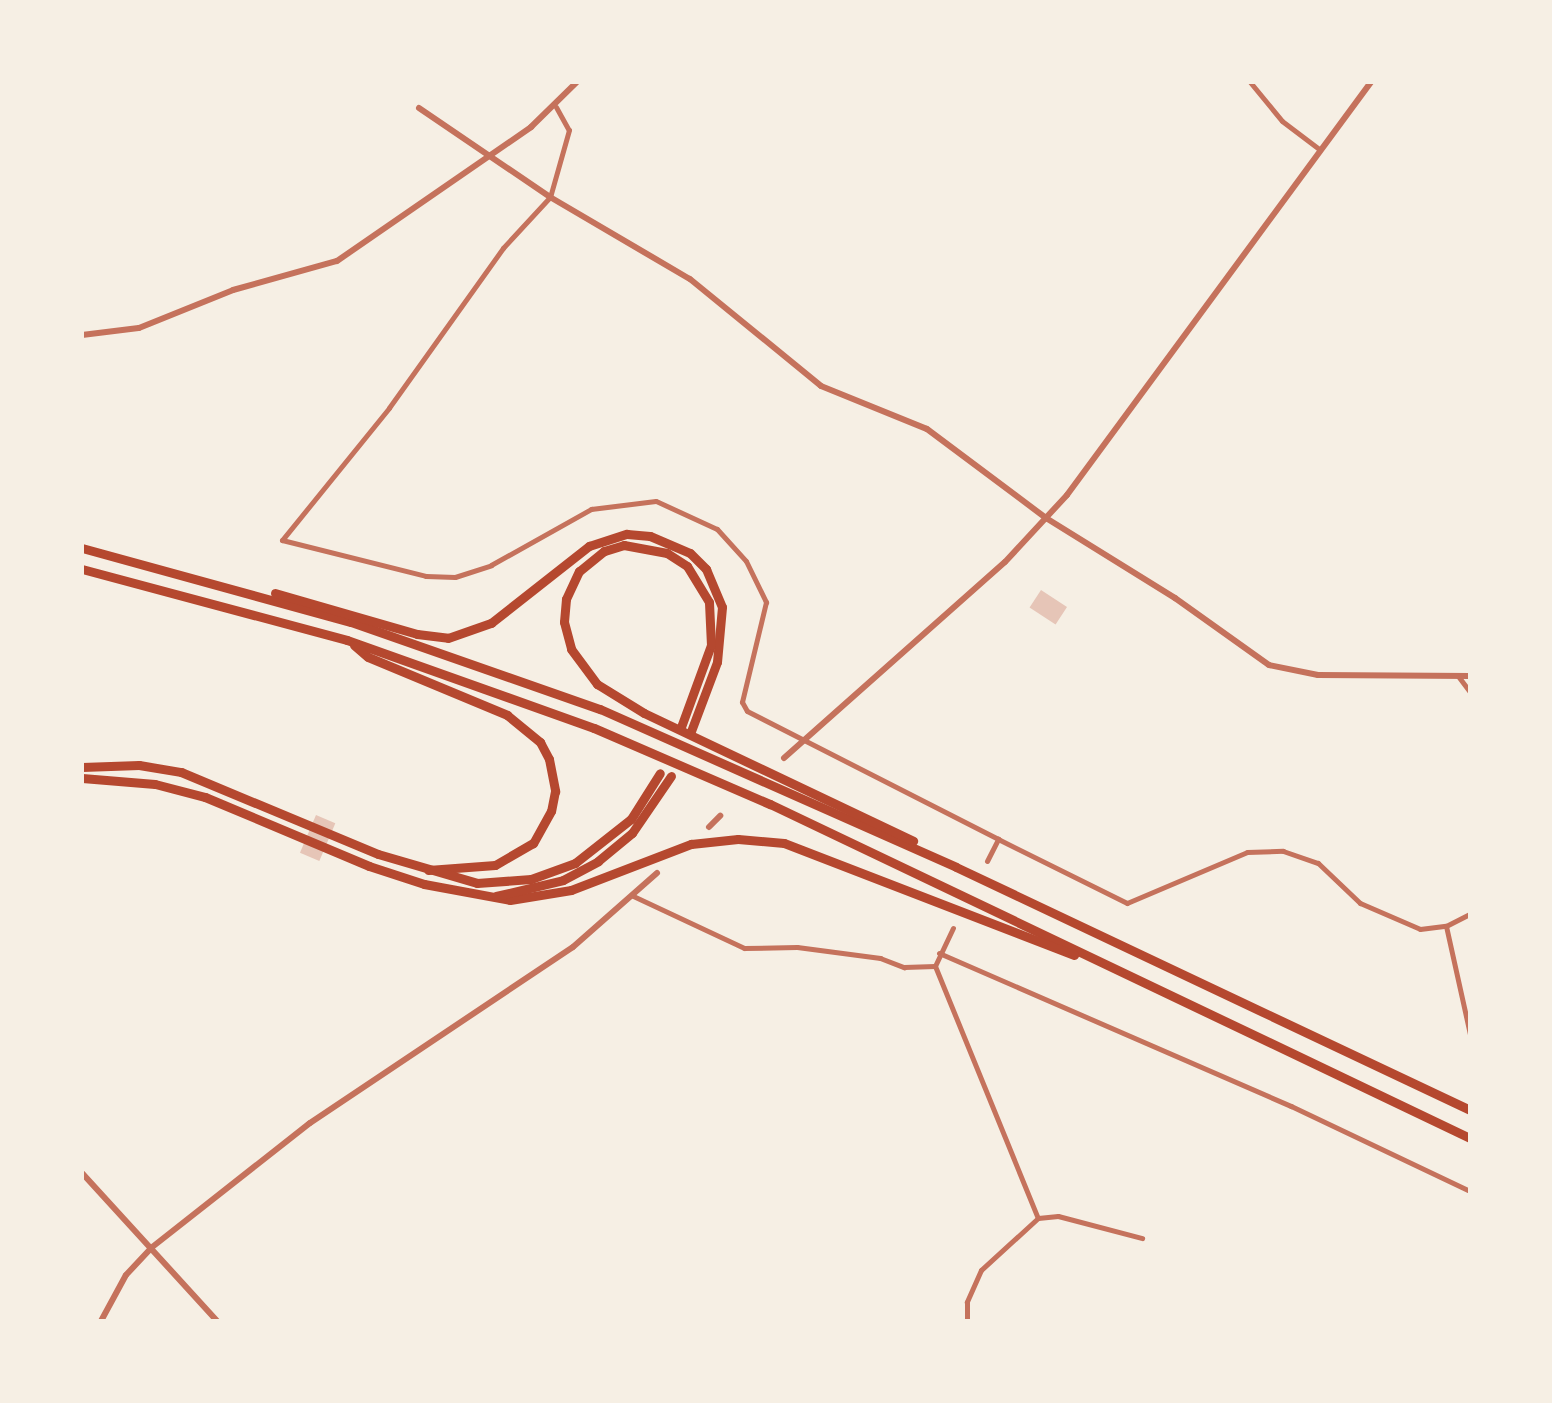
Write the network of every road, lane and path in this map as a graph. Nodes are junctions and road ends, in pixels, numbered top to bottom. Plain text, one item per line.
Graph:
1 (577, 82) edge
2 (1250, 82) edge
3 (1371, 82) edge
4 (556, 107) junction
5 (419, 108) dead end
6 (1319, 149) junction
7 (491, 156) junction
8 (550, 197) junction
9 (82, 335) edge
10 (1046, 518) junction
11 (82, 548) edge
12 (82, 569) edge
13 (194, 575) junction
14 (347, 640) junction
15 (1458, 676) junction
16 (1470, 676) edge
17 (1470, 692) edge
18 (807, 739) junction
19 (784, 758) dead end
20 (82, 767) edge
21 (660, 773) dead end
22 (671, 776) dead end
23 (82, 778) edge
24 (720, 816) dead end
25 (709, 827) dead end
26 (998, 839) junction
27 (987, 861) dead end
28 (956, 867) junction
29 (425, 870) junction
30 (657, 873) dead end
31 (631, 895) junction
32 (496, 896) junction
33 (1470, 914) edge
34 (1446, 926) junction
35 (953, 928) dead end
36 (939, 953) junction
37 (935, 966) junction
38 (1147, 984) junction
39 (1470, 1034) edge
40 (1470, 1110) edge
41 (1470, 1138) edge
42 (82, 1173) edge
43 (1470, 1191) edge
44 (1038, 1218) junction
45 (1142, 1238) dead end
46 (151, 1248) junction
47 (101, 1321) edge
48 (217, 1321) edge
49 (967, 1321) edge

1 - 4 street
2 - 6 street
3 - 6 street
4 - 7 street
4 - 8 street
5 - 7 street
6 - 10 street
7 - 8 street
7 - 9 street
8 - 10 street
8 - 18 street
10 - 15 street
10 - 18 street
11 - 13 highway
12 - 14 highway
13 - 28 highway
13 - 28 highway
14 - 29 highway
14 - 38 highway
15 - 16 street
15 - 17 street
18 - 19 street
18 - 26 street
20 - 29 highway
21 - 29 highway
22 - 32 highway
23 - 32 highway
24 - 25 street
26 - 27 street
26 - 34 street
28 - 40 highway
30 - 31 street
31 - 37 street
31 - 46 street
32 - 38 highway
33 - 34 street
34 - 39 street
35 - 36 street
36 - 37 street
36 - 43 street
37 - 44 street
38 - 41 highway
42 - 46 street
44 - 45 street
44 - 49 street
46 - 47 street
46 - 48 street

